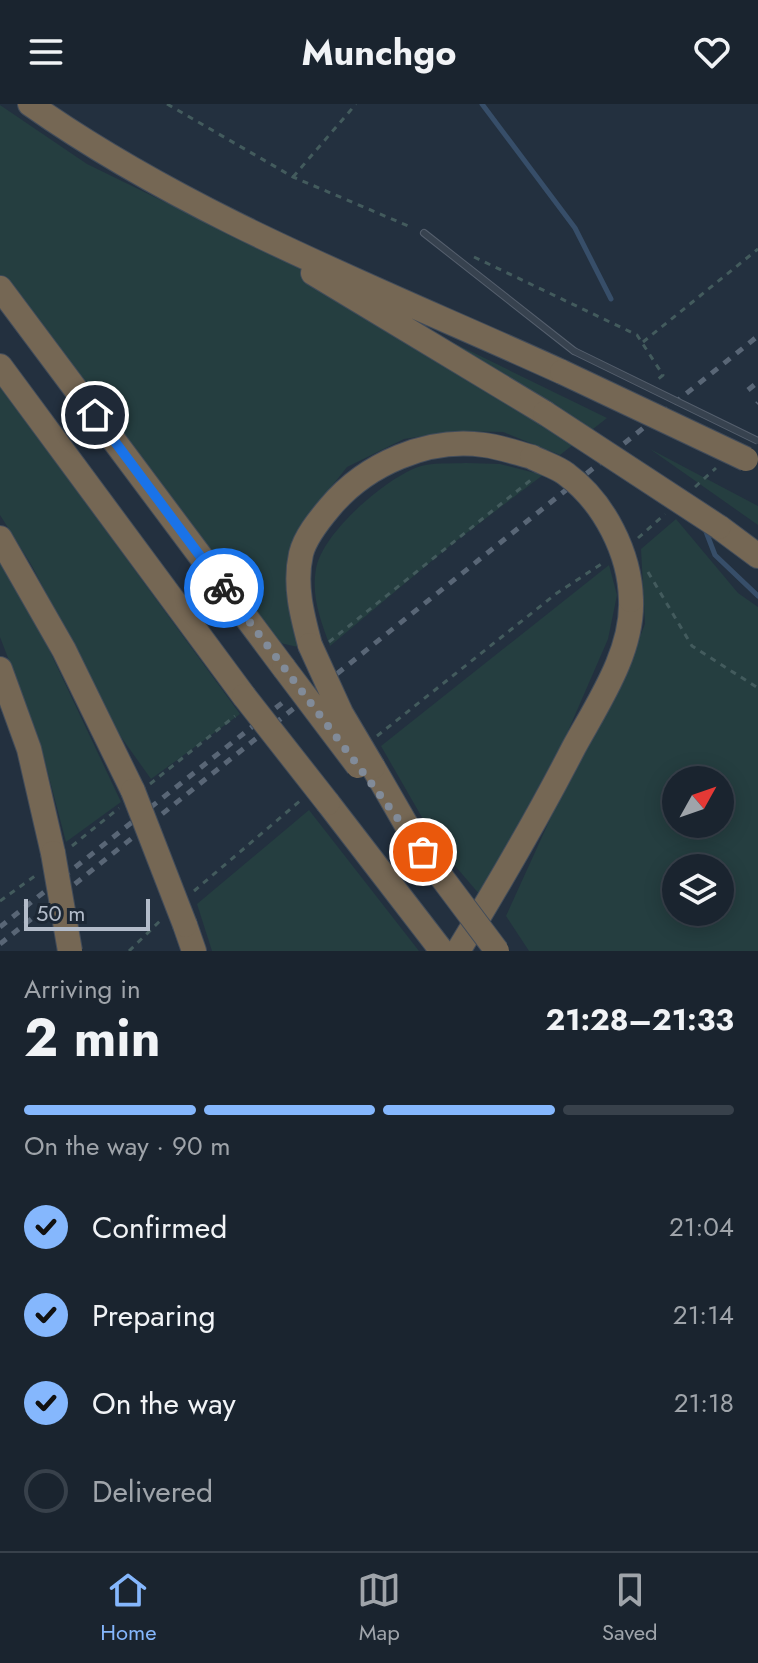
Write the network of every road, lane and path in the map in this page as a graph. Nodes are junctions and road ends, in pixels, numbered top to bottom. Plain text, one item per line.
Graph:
1 (30, 104) edge
2 (167, 104) edge
3 (356, 104) edge
4 (293, 177) junction
5 (205, 208) junction
6 (424, 233) joint
7 (758, 249) edge
8 (467, 253) dead end
9 (0, 288) edge
10 (642, 343) junction
11 (568, 361) junction
12 (0, 366) edge
13 (651, 385) dead end
14 (747, 456) edge
15 (536, 466) junction
16 (694, 489) dead end
17 (669, 510) dead end
18 (0, 538) edge
19 (632, 544) dead end
20 (758, 556) edge
21 (607, 560) dead end
22 (647, 569) dead end
23 (319, 644) junction
24 (0, 669) edge
25 (758, 688) edge
26 (242, 704) junction
27 (372, 741) dead end
28 (369, 771) junction
29 (134, 794) junction
30 (316, 800) junction
31 (54, 858) junction
32 (186, 898) dead end
33 (0, 901) edge
34 (175, 921) junction
35 (70, 951) edge
36 (129, 951) edge
37 (194, 951) edge
38 (442, 951) edge
39 (458, 951) edge
40 (497, 951) edge

1 - 5 highway
2 - 4 path
3 - 4 path
4 - 6 path
5 - 11 highway
5 - 20 highway, bridge
6 - 11 lane
7 - 10 path
8 - 10 path
9 - 28 highway, bridge
10 - 13 path
11 - 14 highway, bridge
12 - 26 highway
14 - 16 path
15 - 23 path
15 - 23 highway
15 - 39 highway, bridge
17 - 19 path
18 - 29 highway
21 - 27 path
22 - 25 path
23 - 28 highway, bridge
24 - 31 highway
26 - 29 path
26 - 30 highway, bridge
28 - 40 highway, bridge
29 - 31 path
29 - 34 highway, bridge
30 - 32 path
30 - 38 highway
31 - 33 path
31 - 35 highway, bridge
34 - 36 path
34 - 37 highway

